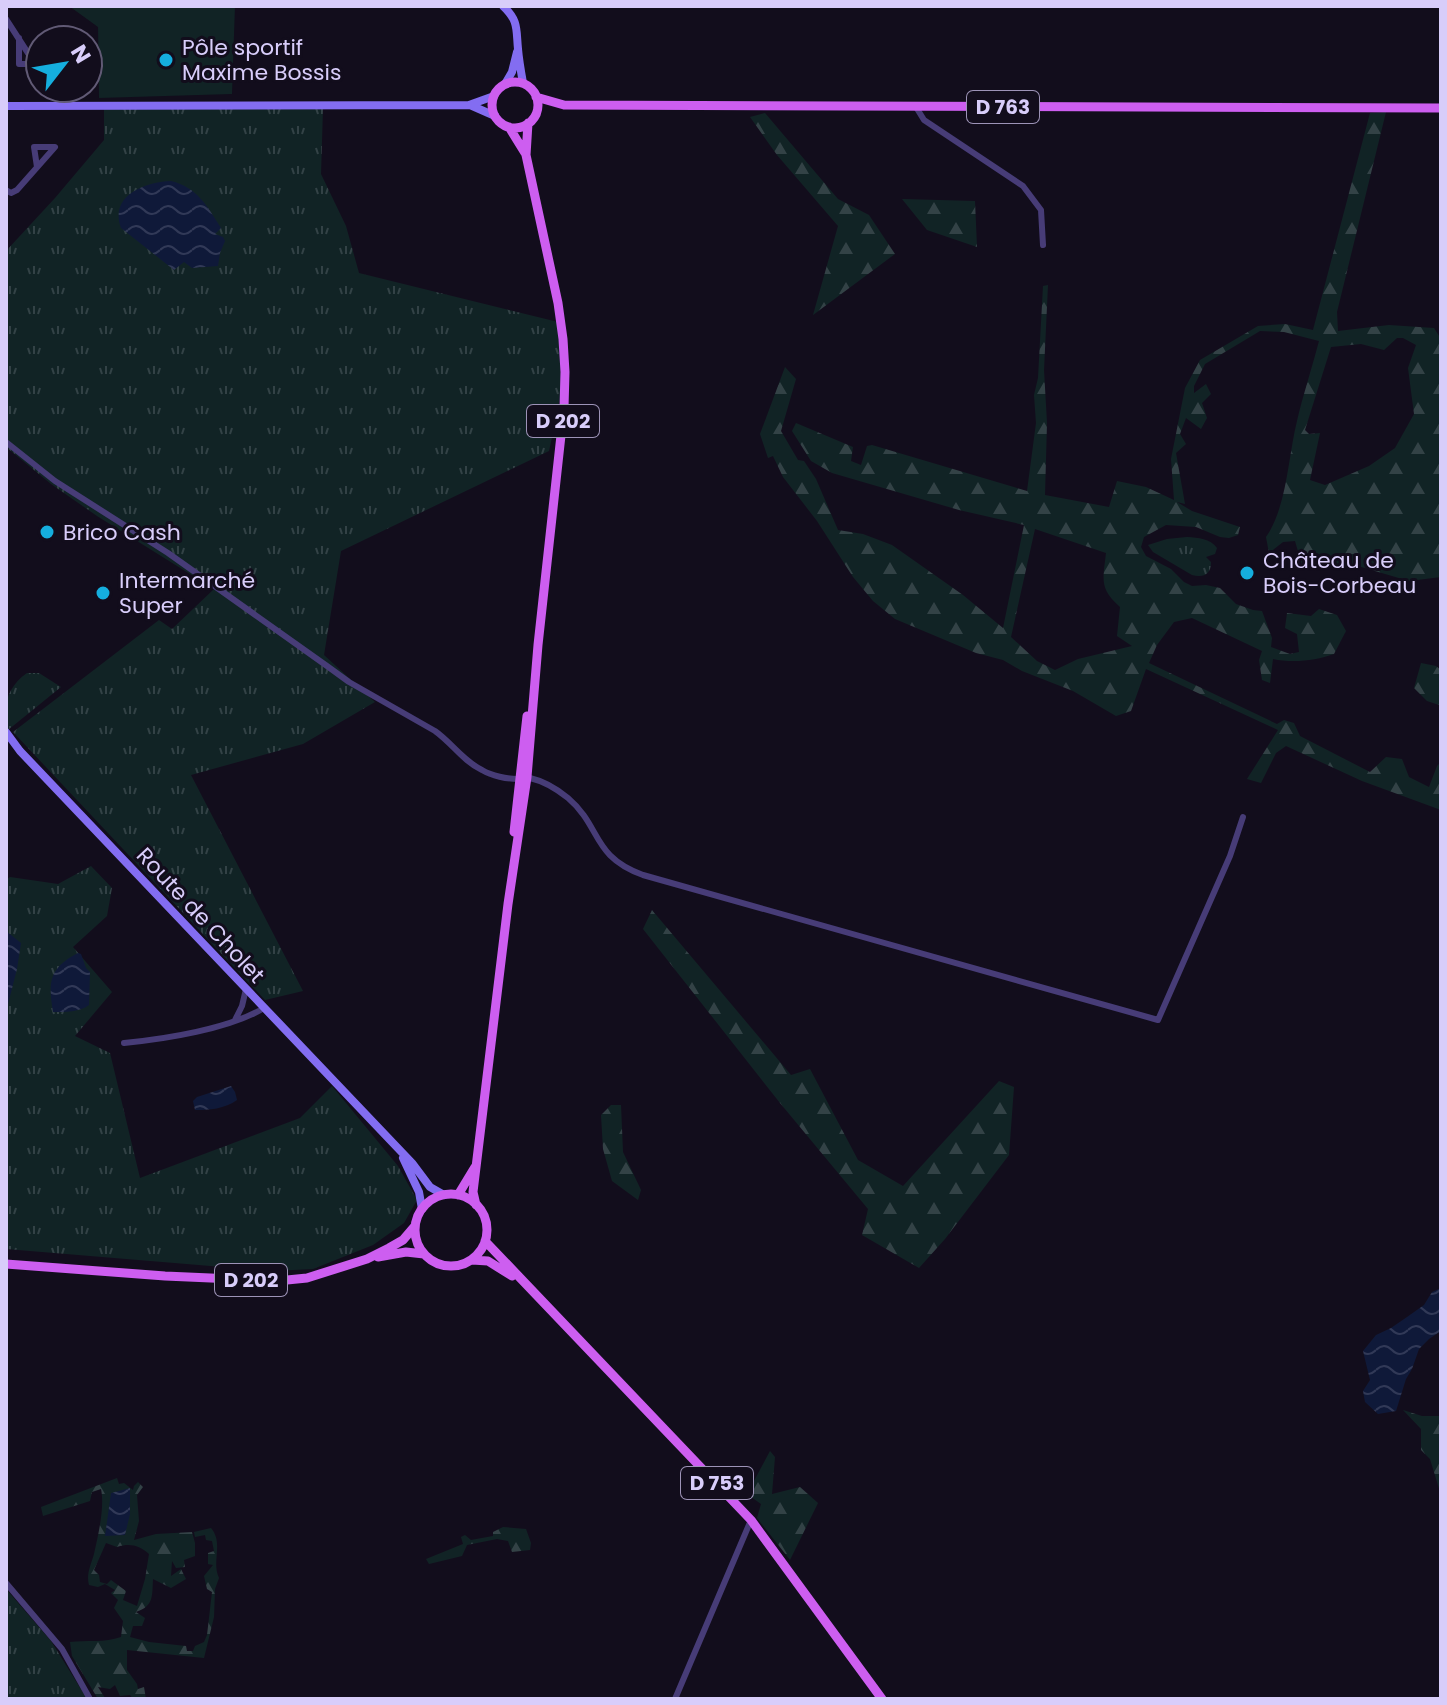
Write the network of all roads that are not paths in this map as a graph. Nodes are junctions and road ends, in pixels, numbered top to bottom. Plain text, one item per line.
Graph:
1 (503, 6) edge
2 (6, 19) edge
3 (19, 38) dead end
4 (518, 47) junction
5 (523, 83) junction
6 (505, 84) junction
7 (494, 96) junction
8 (536, 97) junction
9 (469, 105) junction
10 (564, 105) junction
11 (6, 106) edge
12 (916, 107) junction
13 (1441, 108) edge
14 (495, 116) junction
15 (532, 120) junction
16 (509, 127) junction
17 (526, 155) junction
18 (37, 167) dead end
19 (6, 190) edge
20 (1043, 245) dead end
21 (6, 442) edge
22 (6, 732) edge
23 (6, 740) edge
24 (20, 751) junction
25 (523, 778) junction
26 (1243, 817) dead end
27 (246, 989) junction
28 (264, 1008) junction
29 (235, 1020) junction
30 (124, 1043) dead end
31 (393, 1145) junction
32 (476, 1164) junction
33 (444, 1195) junction
34 (458, 1195) junction
35 (476, 1205) junction
36 (422, 1209) junction
37 (415, 1226) junction
38 (485, 1241) junction
39 (424, 1254) junction
40 (367, 1259) junction
41 (472, 1260) junction
42 (6, 1264) edge
43 (529, 1287) junction
44 (751, 1520) junction
45 (6, 1583) edge
46 (90, 1699) edge
47 (675, 1699) edge
48 (882, 1699) edge

1 - 4 main road
2 - 3 street
4 - 5 main road
4 - 6 main road
5 - 6 main road
5 - 8 main road
6 - 7 main road
7 - 9 main road
7 - 14 main road
8 - 10 main road, D 763
8 - 15 main road
9 - 11 main road
9 - 14 main road
10 - 12 main road, D 763
10 - 15 main road, D 763
12 - 13 main road, D 763
12 - 20 street
14 - 16 main road
15 - 16 main road
15 - 17 main road, D 202
16 - 17 main road, D 202
17 - 25 main road, D 202
18 - 19 street
21 - 25 street
22 - 24 main road, Route de Cholet
23 - 24 main road, Route de Cholet
24 - 27 main road, Route de Cholet
25 - 26 street
25 - 32 main road, D 202
27 - 28 main road, Route de Cholet
27 - 29 street
28 - 29 street
28 - 31 main road, Route de Cholet
29 - 30 street
31 - 33 main road
31 - 36 main road
32 - 34 main road, D 202
32 - 35 main road, D 202
33 - 34 main road
33 - 36 main road
34 - 35 main road
35 - 38 main road
36 - 37 main road
37 - 39 main road
37 - 40 main road, D 202
38 - 41 main road
38 - 43 main road, D 753
39 - 40 main road, D 202
39 - 41 main road
40 - 42 main road, D 202
41 - 43 main road, D 753
43 - 44 main road, D 753
44 - 47 street
44 - 48 main road, D 753
45 - 46 street

